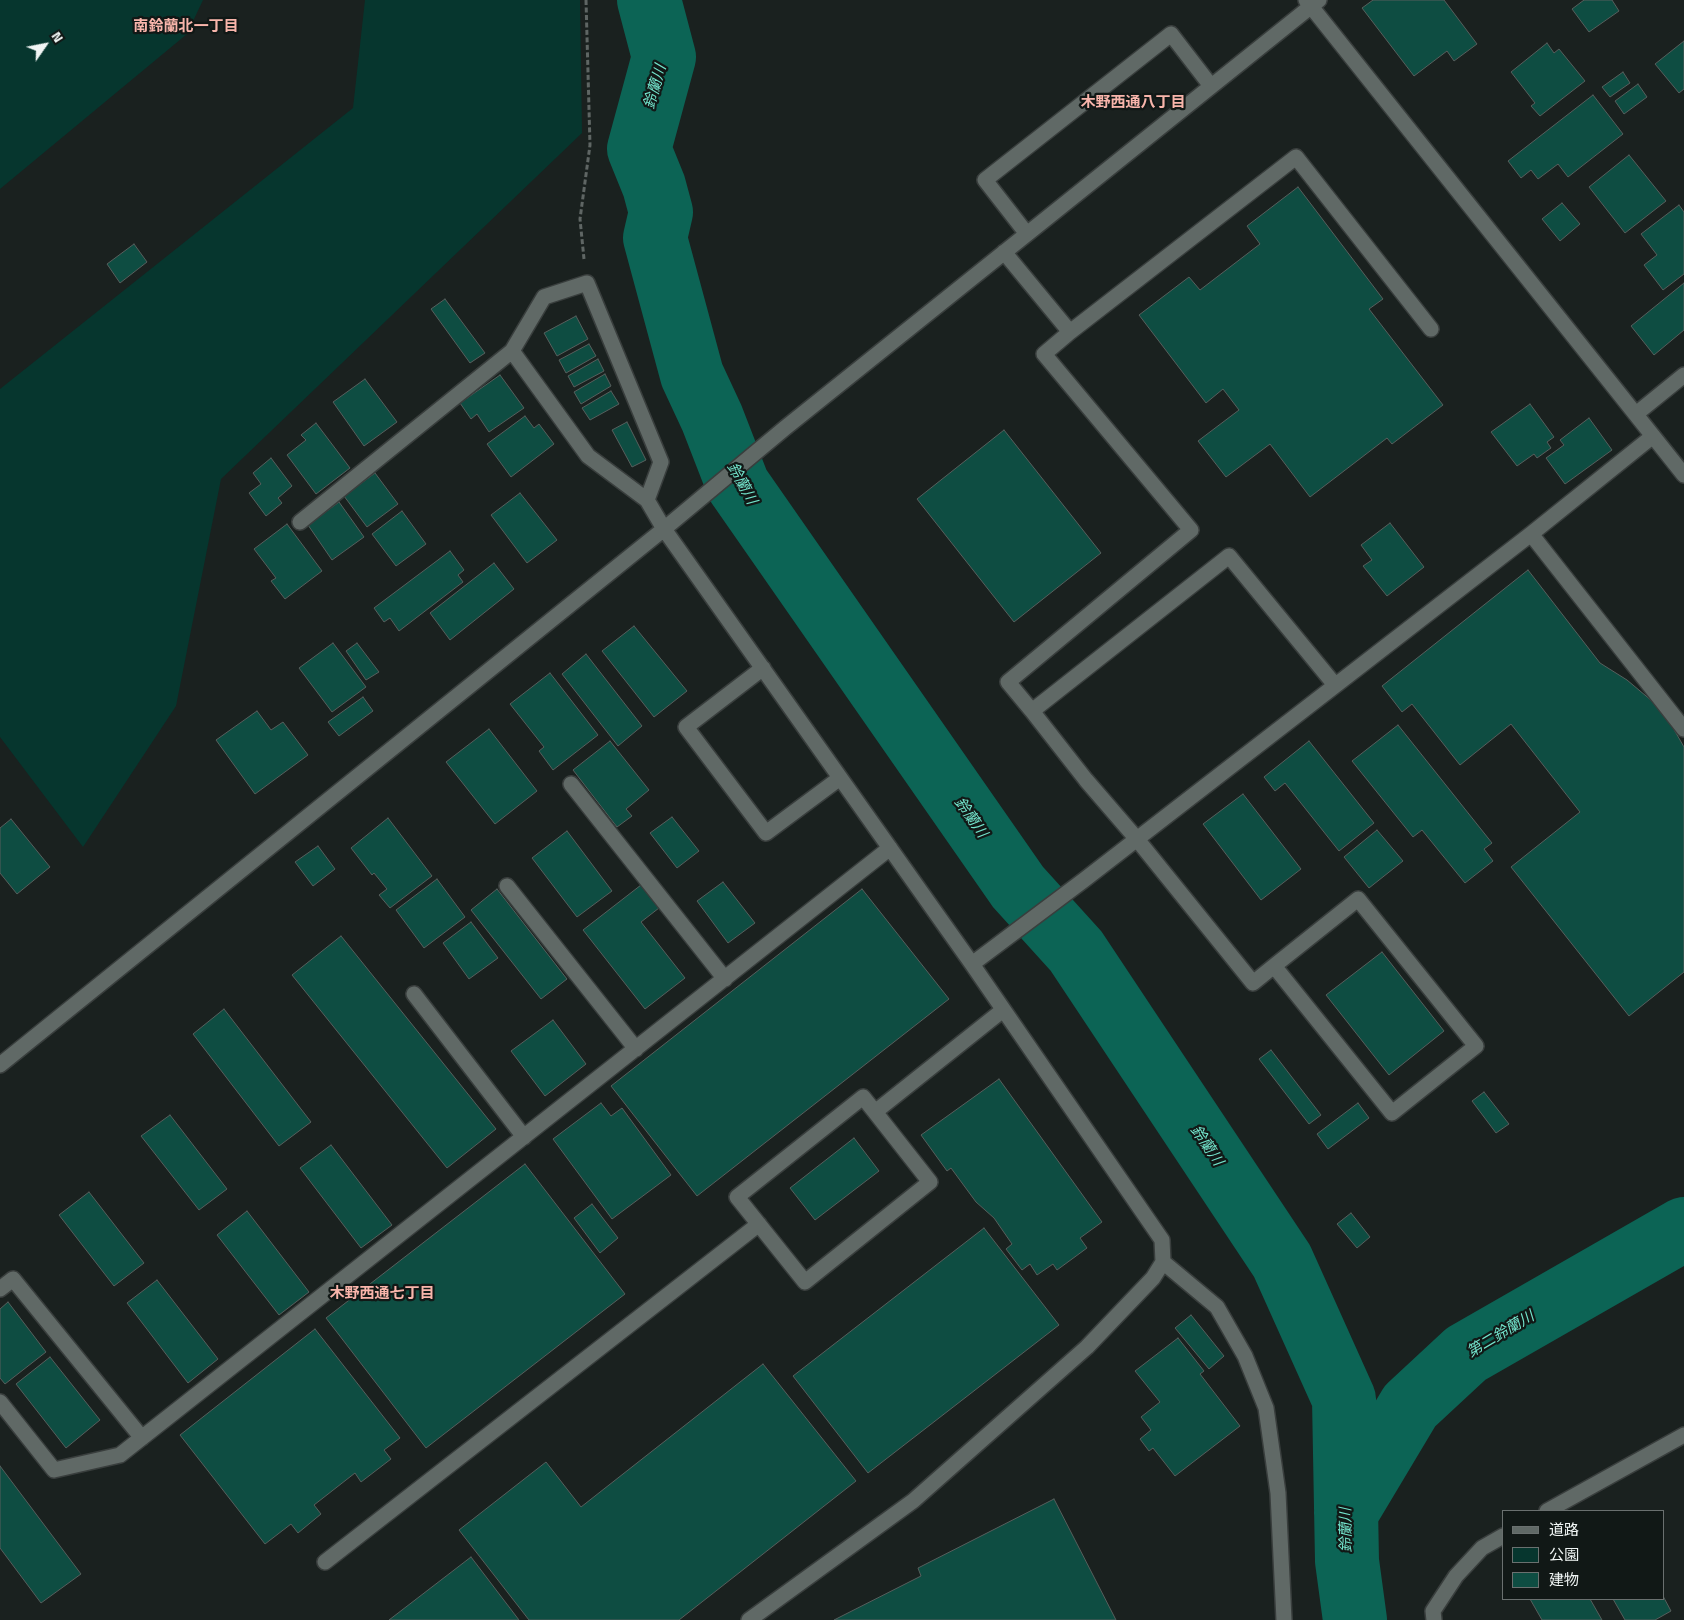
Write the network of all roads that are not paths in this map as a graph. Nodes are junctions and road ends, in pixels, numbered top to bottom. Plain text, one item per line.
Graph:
1 (1312, 2) edge
2 (1211, 86) junction
3 (1027, 234) junction
4 (1004, 252) junction
5 (1430, 329) dead end
6 (1070, 332) junction
7 (512, 351) junction
8 (1684, 375) edge
9 (1636, 414) junction
10 (1653, 436) junction
11 (1684, 475) edge
12 (647, 500) junction
13 (300, 522) dead end
14 (664, 528) junction
15 (1531, 534) junction
16 (763, 668) junction
17 (1335, 685) junction
18 (1032, 711) junction
19 (1684, 729) edge
20 (840, 778) junction
21 (571, 784) dead end
22 (1136, 838) junction
23 (890, 848) junction
24 (507, 886) dead end
25 (972, 964) junction
26 (1274, 966) junction
27 (725, 979) junction
28 (414, 994) dead end
29 (1003, 1010) junction
30 (636, 1049) junction
31 (0, 1065) edge
32 (875, 1112) junction
33 (524, 1137) junction
34 (759, 1224) junction
35 (1163, 1262) junction
36 (0, 1289) edge
37 (0, 1402) edge
38 (1684, 1435) edge
39 (142, 1438) junction
40 (1549, 1510) edge
41 (1502, 1537) edge
42 (325, 1562) dead end
43 (749, 1620) edge
44 (1284, 1620) edge
45 (1434, 1620) edge

1 - 2 street
1 - 9 street
2 - 3 street
2 - 3 street
3 - 4 street
4 - 6 street
4 - 14 street
5 - 6 street
6 - 18 street
7 - 12 street
7 - 12 street
7 - 13 street
8 - 9 street
9 - 10 street
10 - 11 street
10 - 15 street
12 - 14 street
14 - 16 street
14 - 31 street
15 - 17 street
15 - 19 street
16 - 20 street
16 - 20 street
17 - 18 street
17 - 22 street
18 - 22 street
20 - 23 street
21 - 27 street
22 - 25 street
22 - 26 street
23 - 25 street
23 - 27 street
24 - 30 street
25 - 29 street
26 - 26 street
27 - 30 street
28 - 33 street
29 - 32 street
29 - 35 street
30 - 33 street
32 - 34 street
32 - 34 street
33 - 39 street
34 - 42 street
35 - 43 street
35 - 44 street
36 - 39 street
37 - 39 street
38 - 40 street
41 - 45 street

